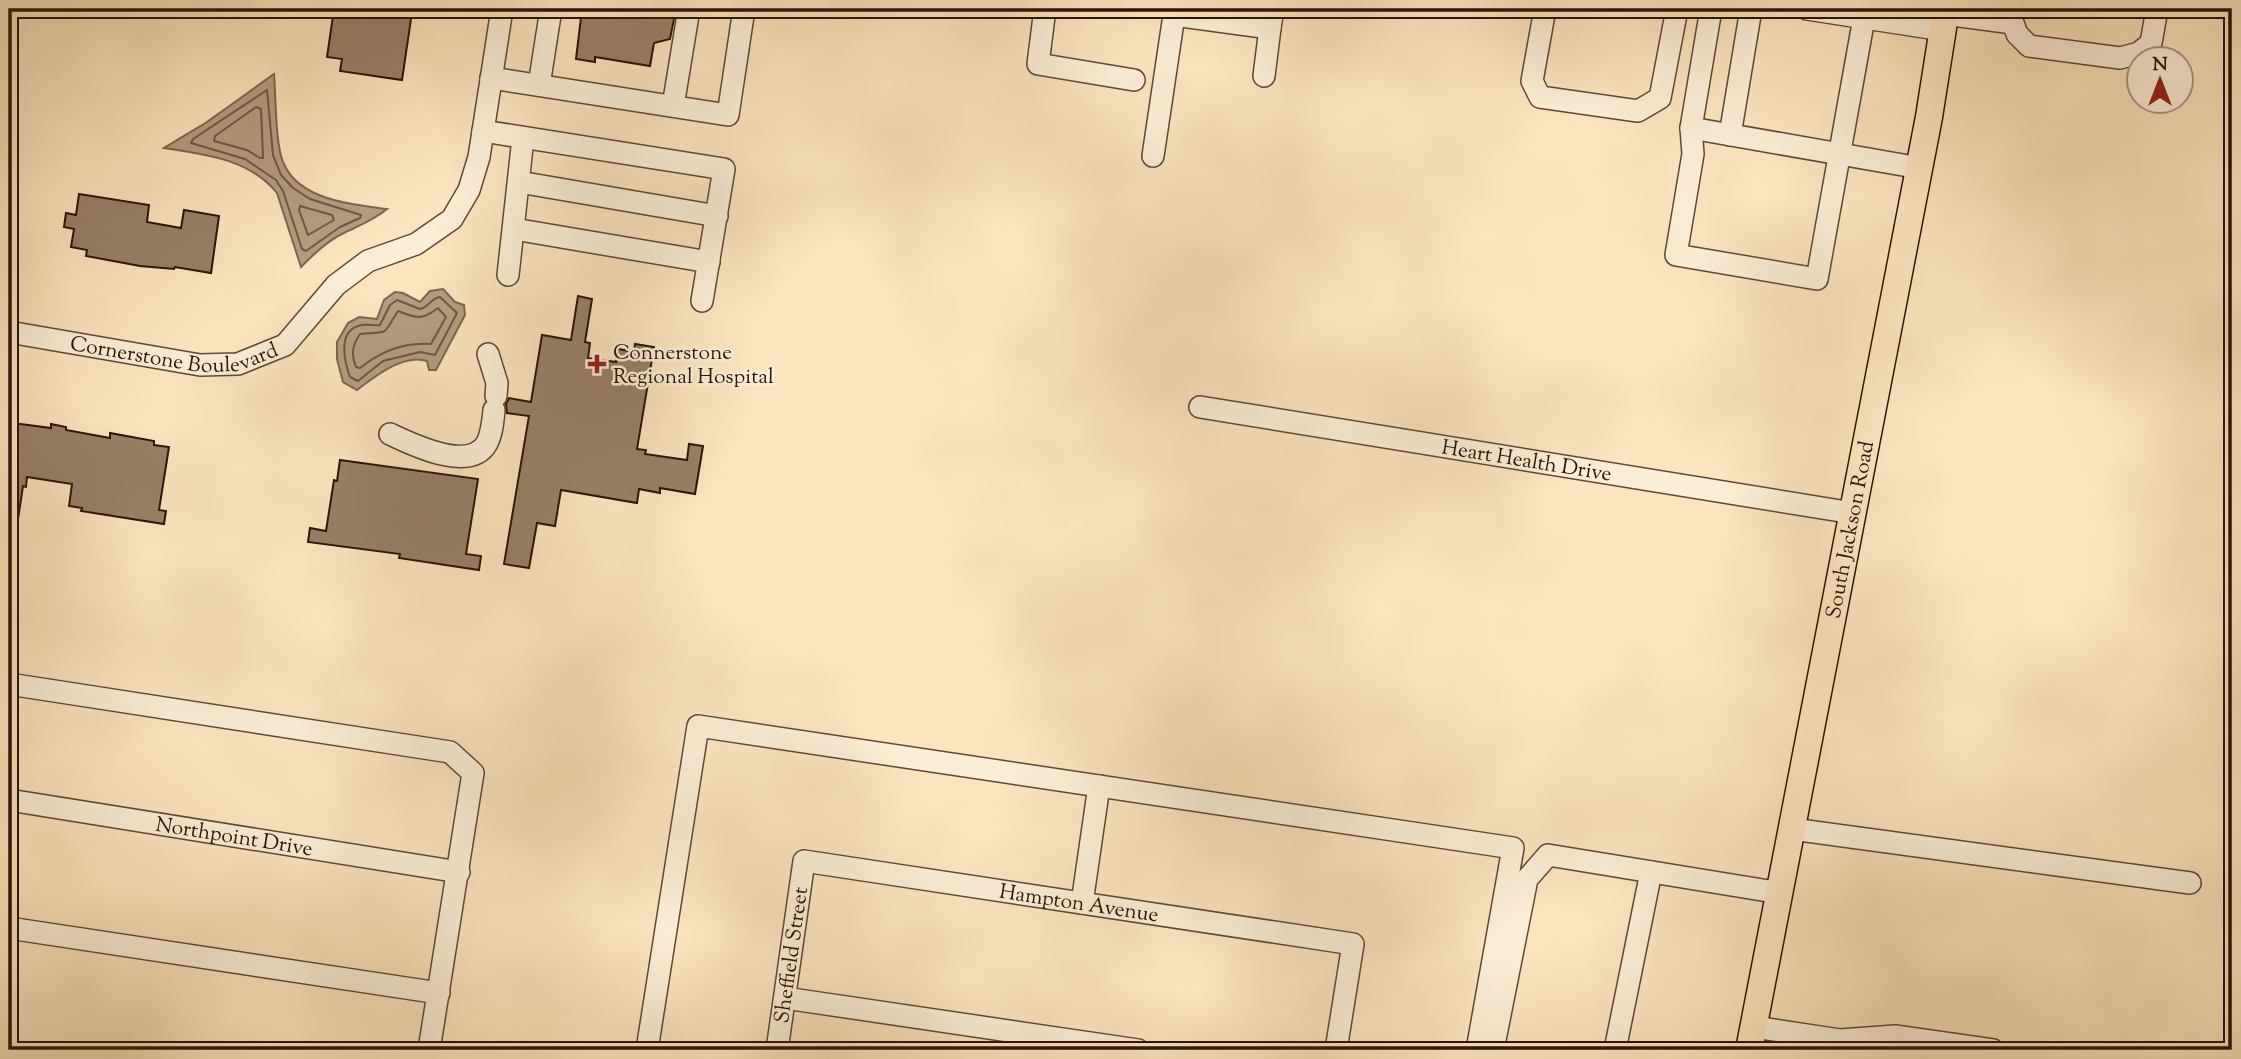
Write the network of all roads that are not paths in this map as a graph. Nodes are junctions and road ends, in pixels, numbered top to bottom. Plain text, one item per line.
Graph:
1 (502, 9) edge
2 (551, 9) edge
3 (689, 9) edge
4 (744, 9) edge
5 (1045, 9) edge
6 (1545, 9) edge
7 (1677, 9) edge
8 (1711, 9) edge
9 (1751, 9) edge
10 (1807, 9) edge
11 (2157, 9) edge
12 (1175, 12) edge
13 (1871, 15) edge
14 (2014, 16) edge
15 (1272, 18) edge
16 (1944, 18) edge
17 (1670, 44) junction
18 (1704, 50) junction
19 (1264, 76) dead end
20 (491, 78) junction
21 (1133, 80) dead end
22 (539, 85) junction
23 (673, 106) junction
24 (1691, 128) junction
25 (483, 131) junction
26 (1730, 135) junction
27 (523, 138) junction
28 (1839, 154) junction
29 (1153, 156) dead end
30 (1920, 167) junction
31 (519, 182) junction
32 (717, 216) junction
33 (513, 229) junction
34 (709, 262) junction
35 (509, 275) dead end
36 (702, 301) dead end
37 (9, 332) edge
38 (488, 354) dead end
39 (1200, 407) dead end
40 (390, 434) dead end
41 (1853, 513) junction
42 (9, 684) edge
43 (1099, 786) junction
44 (9, 800) edge
45 (1792, 829) junction
46 (804, 861) joint
47 (459, 872) junction
48 (1651, 872) junction
49 (2190, 883) dead end
50 (1780, 893) junction
51 (1082, 903) junction
52 (9, 928) edge
53 (439, 993) junction
54 (785, 998) junction
55 (1752, 1039) edge
56 (429, 1050) edge
57 (647, 1050) edge
58 (777, 1050) edge
59 (1138, 1050) edge
60 (1336, 1050) edge
61 (1477, 1050) edge
62 (1493, 1050) edge
63 (1615, 1050) edge
64 (1993, 1050) edge

1 - 20 street, Cornerstone Boulevard
2 - 22 street
3 - 23 street
4 - 23 street
5 - 21 street
6 - 17 street
7 - 17 street
8 - 18 street
9 - 26 street
10 - 13 street
11 - 14 street
12 - 15 street
12 - 29 street
13 - 16 street
13 - 28 street
14 - 16 street
15 - 19 street
16 - 30 main road, South Jackson Road
17 - 18 street
18 - 24 street
20 - 22 street
20 - 25 street, Cornerstone Boulevard
22 - 23 street
24 - 26 street
24 - 28 street
25 - 27 street
25 - 37 street, Cornerstone Boulevard
26 - 28 street
27 - 31 street
27 - 32 street
28 - 30 street
30 - 41 main road, South Jackson Road
31 - 32 street
31 - 33 street
32 - 34 street
33 - 34 street
33 - 35 street
34 - 36 street
38 - 40 street
39 - 41 street, Heart Health Drive
41 - 45 main road, South Jackson Road
42 - 47 street
43 - 51 street
43 - 57 street
43 - 61 street
44 - 47 street, Northpoint Drive
45 - 49 street
45 - 50 main road, South Jackson Road
46 - 51 street, Hampton Avenue
46 - 54 street, Sheffield Street
47 - 53 street
48 - 50 street
48 - 62 street
48 - 63 street
50 - 55 main road, South Jackson Road
51 - 60 street, Hampton Avenue
52 - 53 street
53 - 56 street
54 - 58 street, Sheffield Street
54 - 59 street
55 - 64 street

